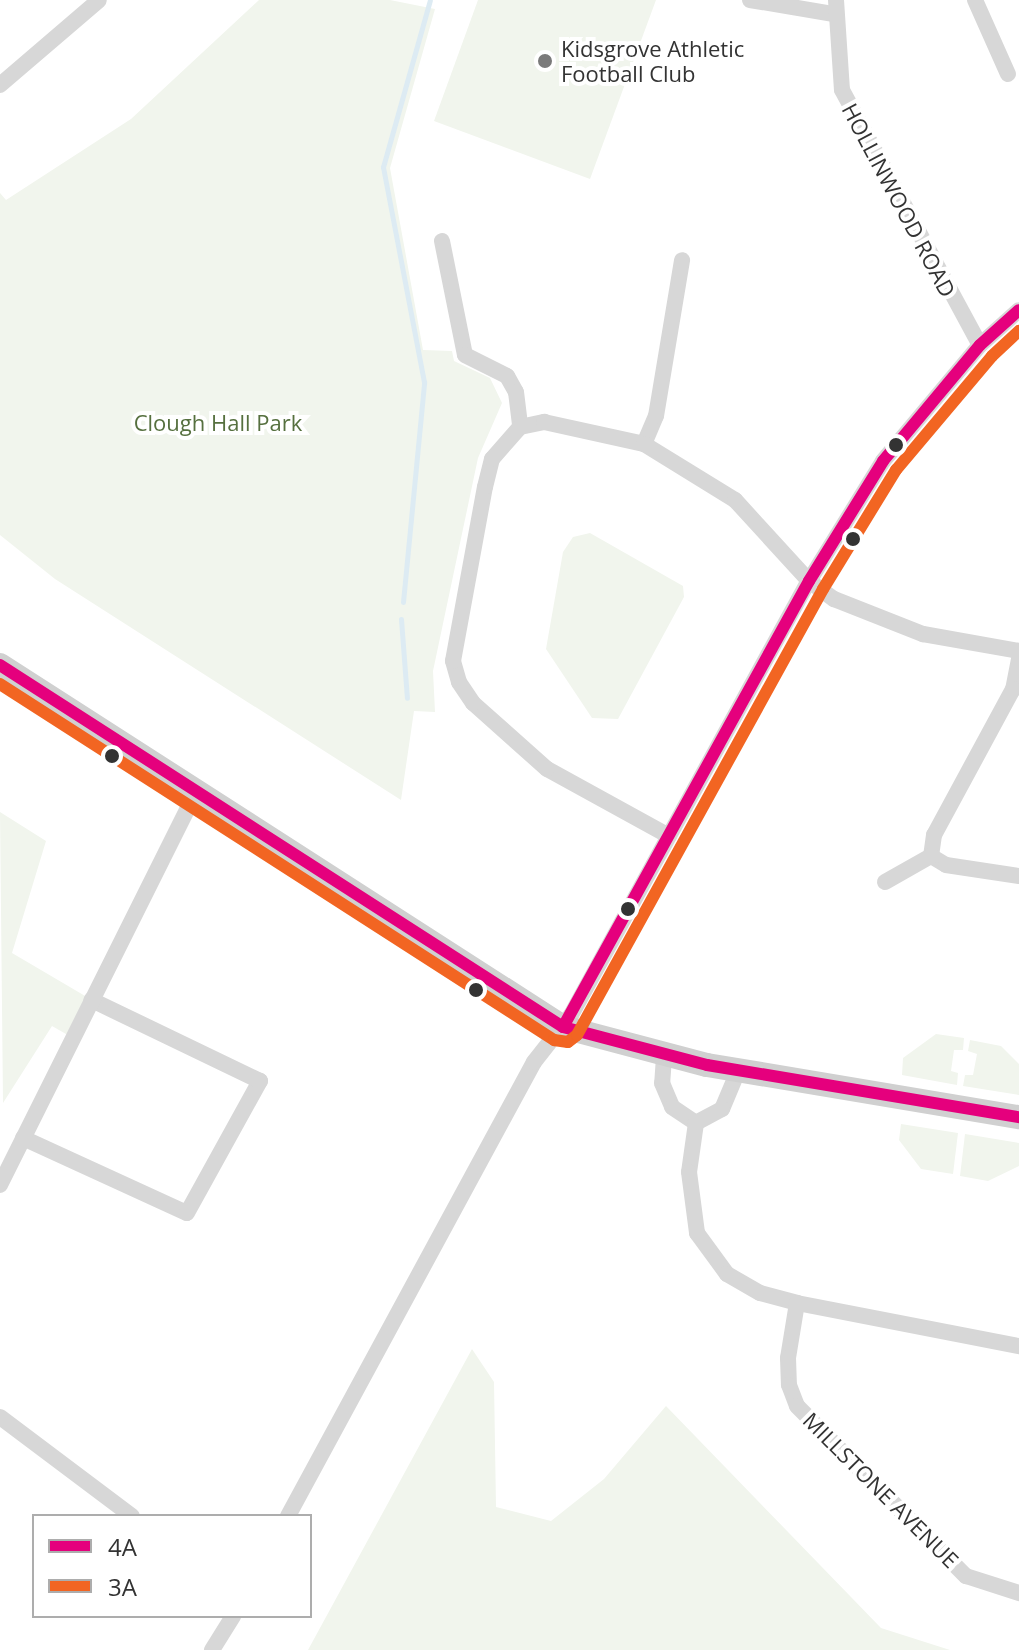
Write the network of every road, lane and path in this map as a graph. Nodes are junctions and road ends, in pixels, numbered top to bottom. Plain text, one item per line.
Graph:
1 (99, 0) edge
2 (750, 0) edge
3 (975, 0) edge
4 (835, 7) edge
5 (1008, 74) dead end
6 (0, 85) edge
7 (442, 241) dead end
8 (682, 260) dead end
9 (1019, 310) edge
10 (980, 345) junction
11 (520, 427) junction
12 (644, 444) junction
13 (809, 581) junction
14 (1019, 651) edge
15 (1019, 659) edge
16 (0, 665) edge
17 (196, 792) junction
18 (669, 836) junction
19 (931, 856) junction
20 (1019, 876) edge
21 (885, 882) dead end
22 (92, 1000) junction
23 (563, 1027) junction
24 (664, 1057) junction
25 (738, 1071) junction
26 (1019, 1117) edge
27 (696, 1123) junction
28 (23, 1138) junction
29 (0, 1185) edge
30 (797, 1303) junction
31 (1019, 1346) edge
32 (0, 1417) edge
33 (129, 1514) edge
34 (289, 1514) edge
35 (1019, 1593) edge
36 (232, 1618) edge
37 (212, 1650) edge

1 - 6 street
2 - 4 street
3 - 5 street
4 - 10 street, HOLLINWOOD ROAD
7 - 11 street
8 - 12 street
9 - 10 street
10 - 13 street
11 - 12 street
11 - 18 street
12 - 13 street
13 - 14 street
13 - 18 street
15 - 19 street
16 - 17 main road
17 - 22 street
17 - 23 main road
18 - 23 street
19 - 20 street
19 - 21 street
22 - 28 street
22 - 28 street
23 - 24 main road
23 - 34 street
24 - 25 main road
24 - 27 street
25 - 26 main road
25 - 27 street
27 - 30 street
28 - 29 street
30 - 31 street
30 - 35 street, MILLSTONE AVENUE
32 - 33 street
36 - 37 street

